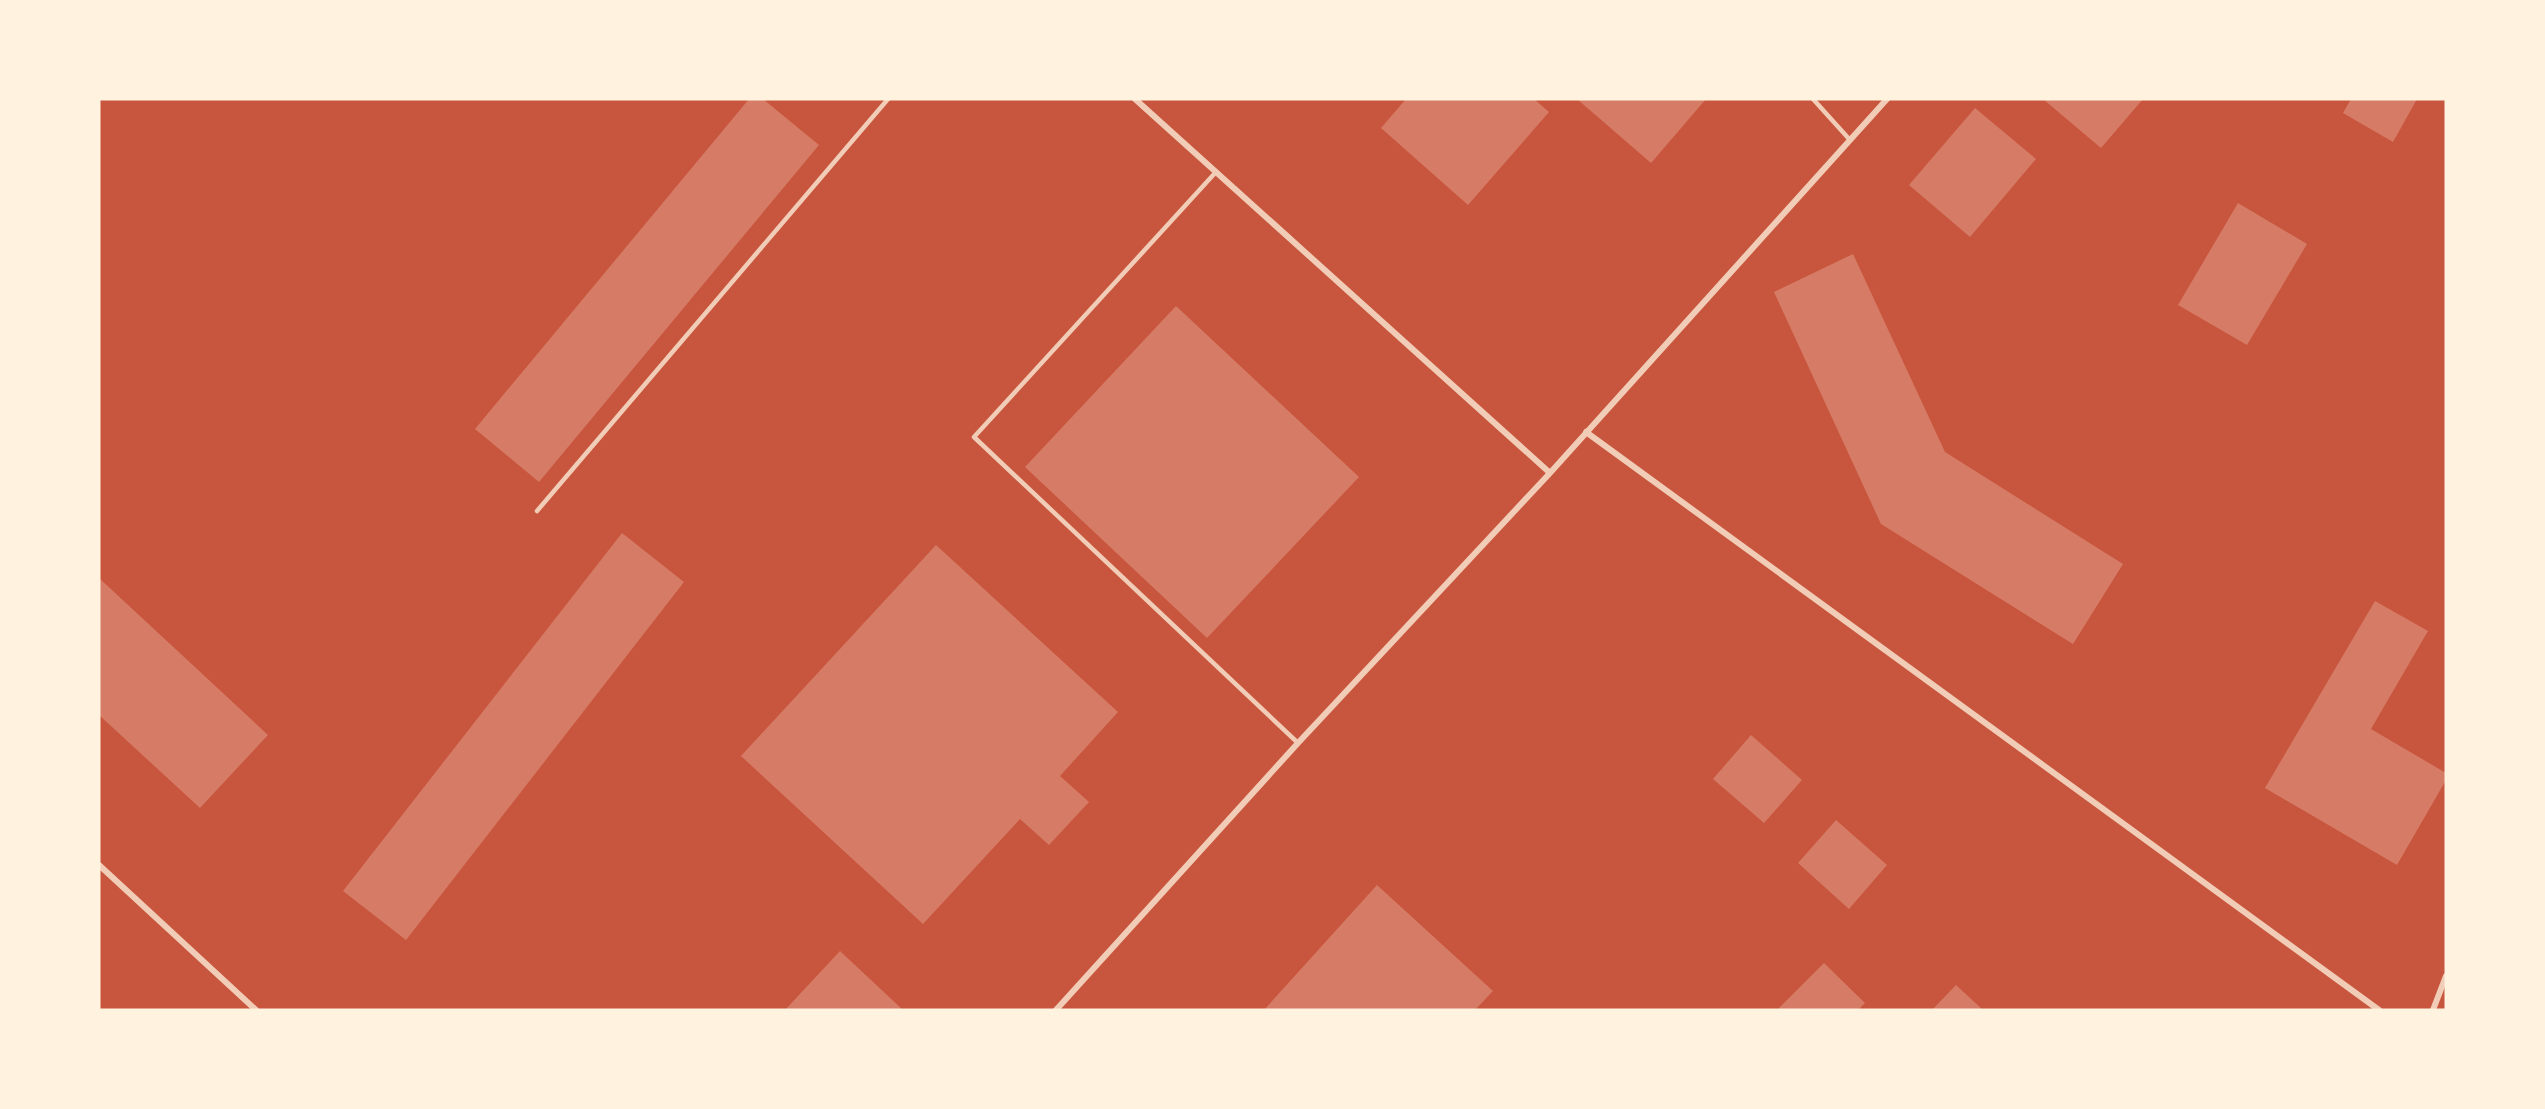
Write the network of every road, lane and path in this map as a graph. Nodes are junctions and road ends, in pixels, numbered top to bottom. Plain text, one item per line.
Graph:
1 (888, 99) edge
2 (1135, 99) edge
3 (1813, 99) edge
4 (1887, 99) edge
5 (1850, 140) junction
6 (1215, 173) junction
7 (1586, 432) junction
8 (1550, 473) junction
9 (537, 511) dead end
10 (1298, 743) junction
11 (99, 865) edge
12 (2446, 976) edge
13 (256, 1010) edge
14 (1056, 1010) edge
15 (2379, 1010) edge
16 (2433, 1010) edge

1 - 9 lane
2 - 6 street
3 - 5 lane
4 - 5 street
5 - 7 street
6 - 8 street
6 - 10 lane
7 - 8 street
7 - 15 street
8 - 10 street
10 - 14 street
11 - 13 street
12 - 16 street

